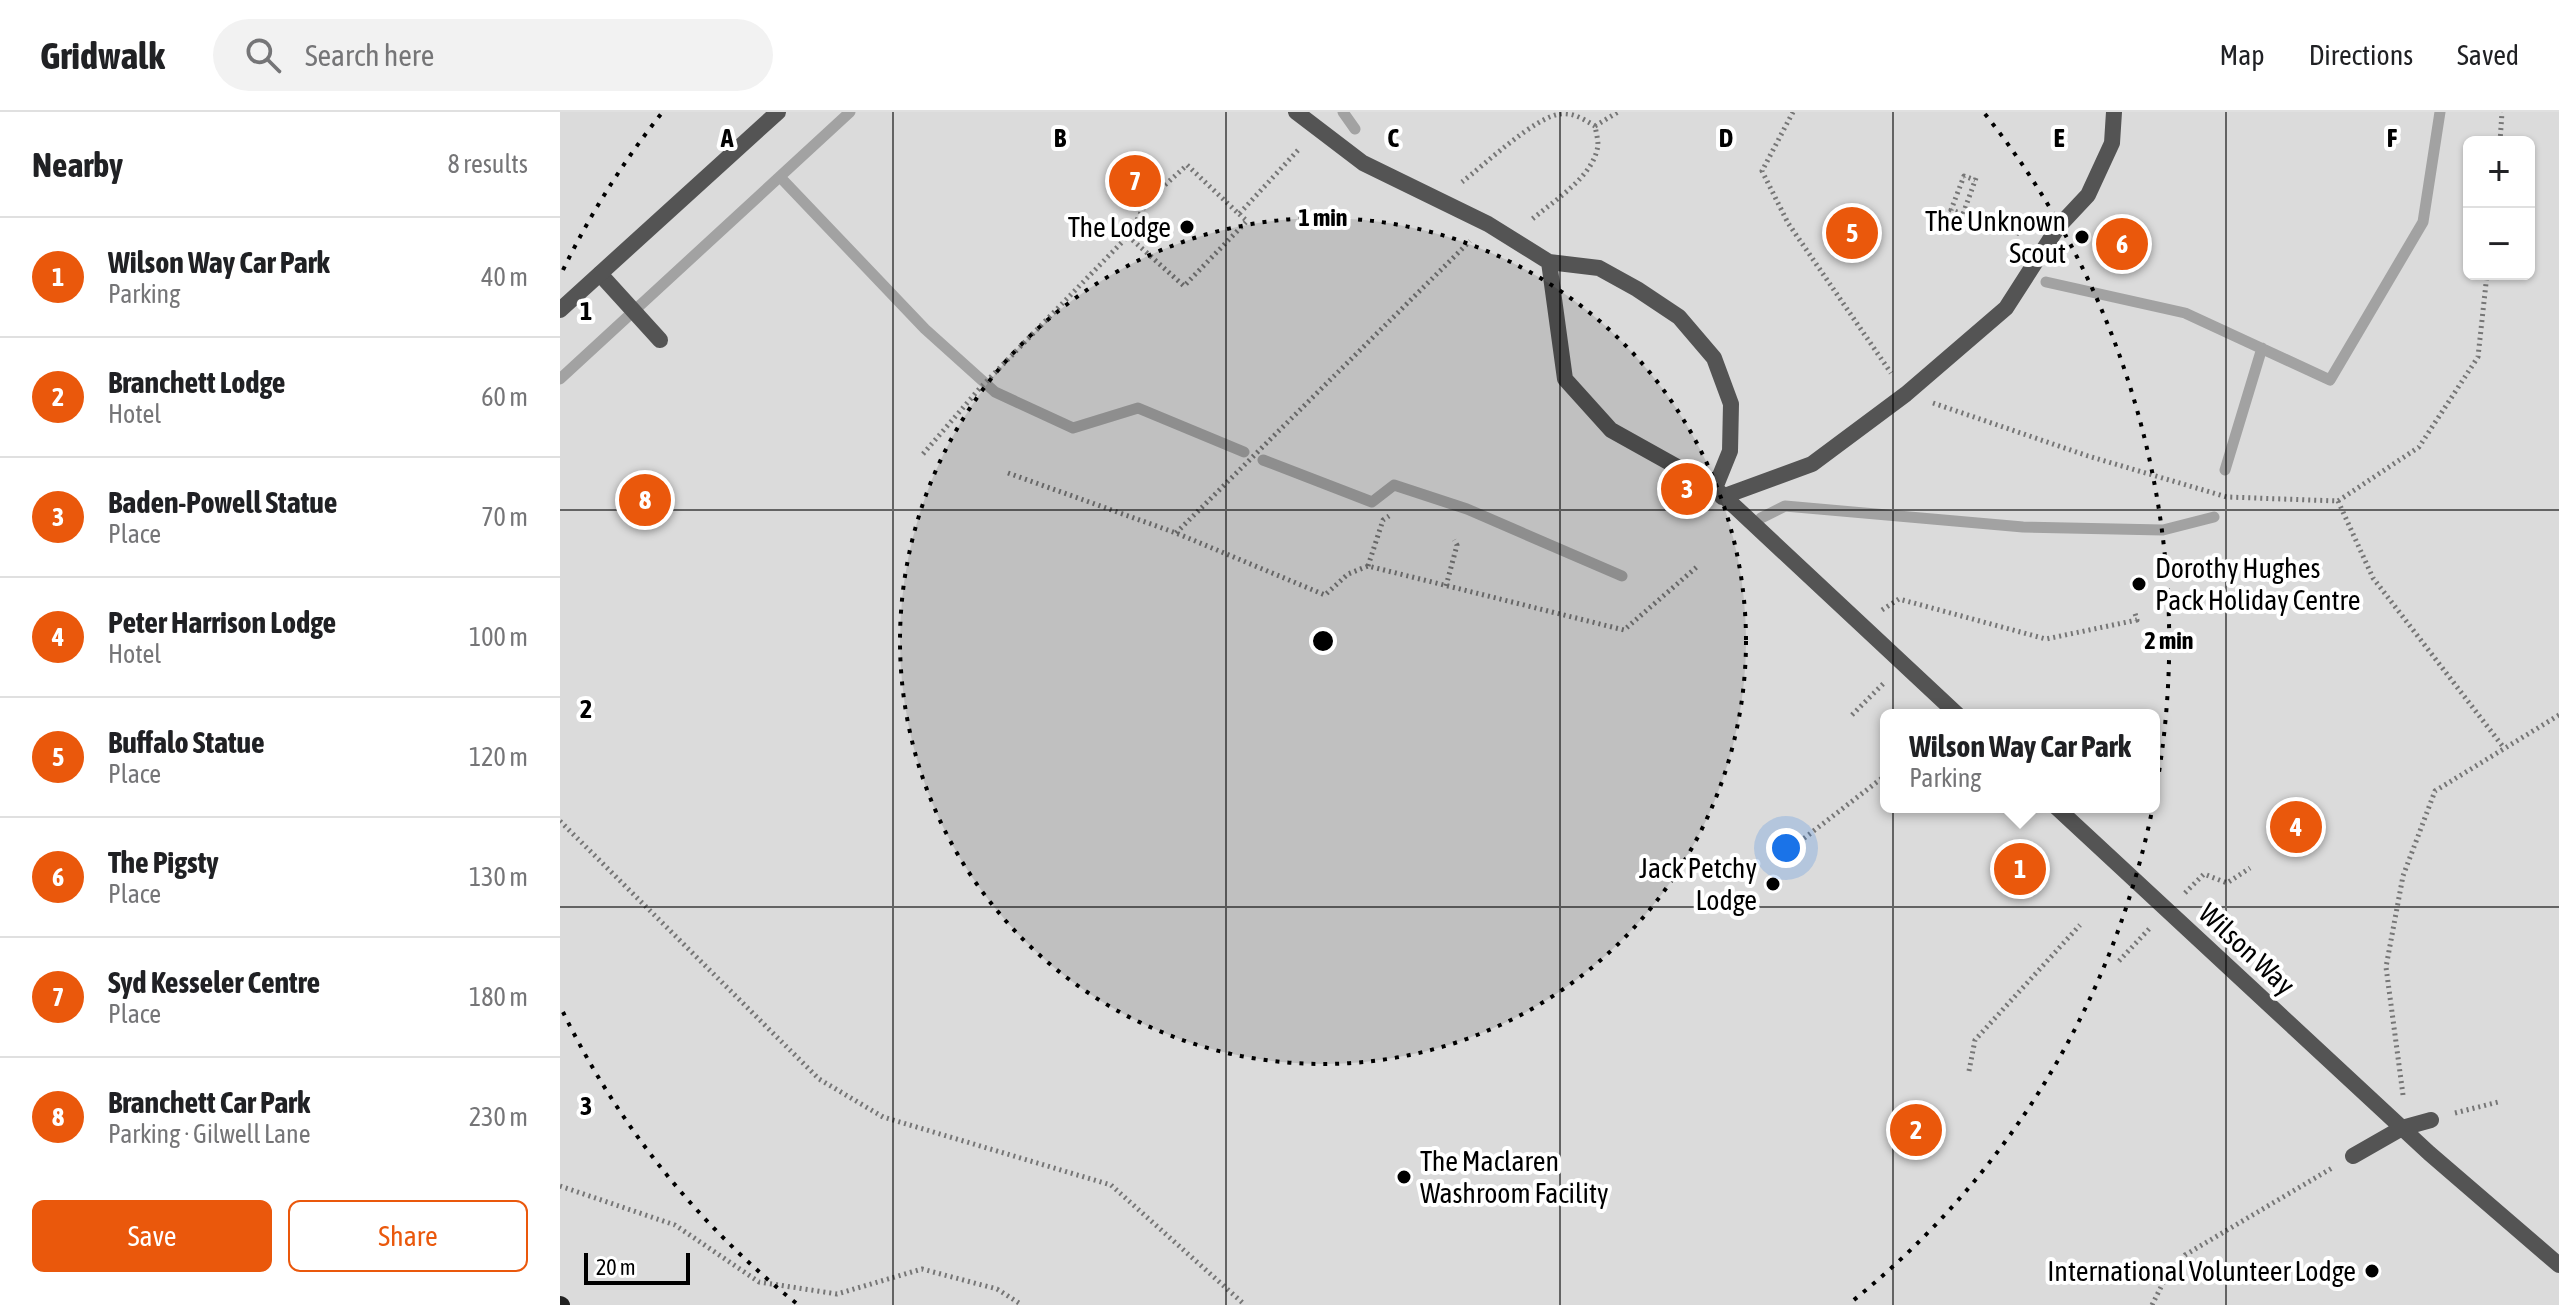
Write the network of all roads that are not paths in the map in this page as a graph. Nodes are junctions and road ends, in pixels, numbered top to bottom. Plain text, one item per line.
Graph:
1 (778, 112) edge
2 (1296, 112) edge
3 (2114, 112) edge
4 (1549, 262) junction
5 (600, 274) junction
6 (560, 310) edge
7 (660, 340) dead end
8 (1718, 492) junction
9 (1952, 709) edge
10 (2062, 813) edge
11 (2431, 1120) road end
12 (2402, 1128) junction
13 (2353, 1156) road end
14 (2559, 1265) edge

1 - 5 street
2 - 4 street
3 - 8 street
4 - 8 street
4 - 8 street
5 - 6 street
5 - 7 street
8 - 9 street
10 - 12 street, Wilson Way
11 - 12 street
12 - 13 street
12 - 14 street, Wilson Way

